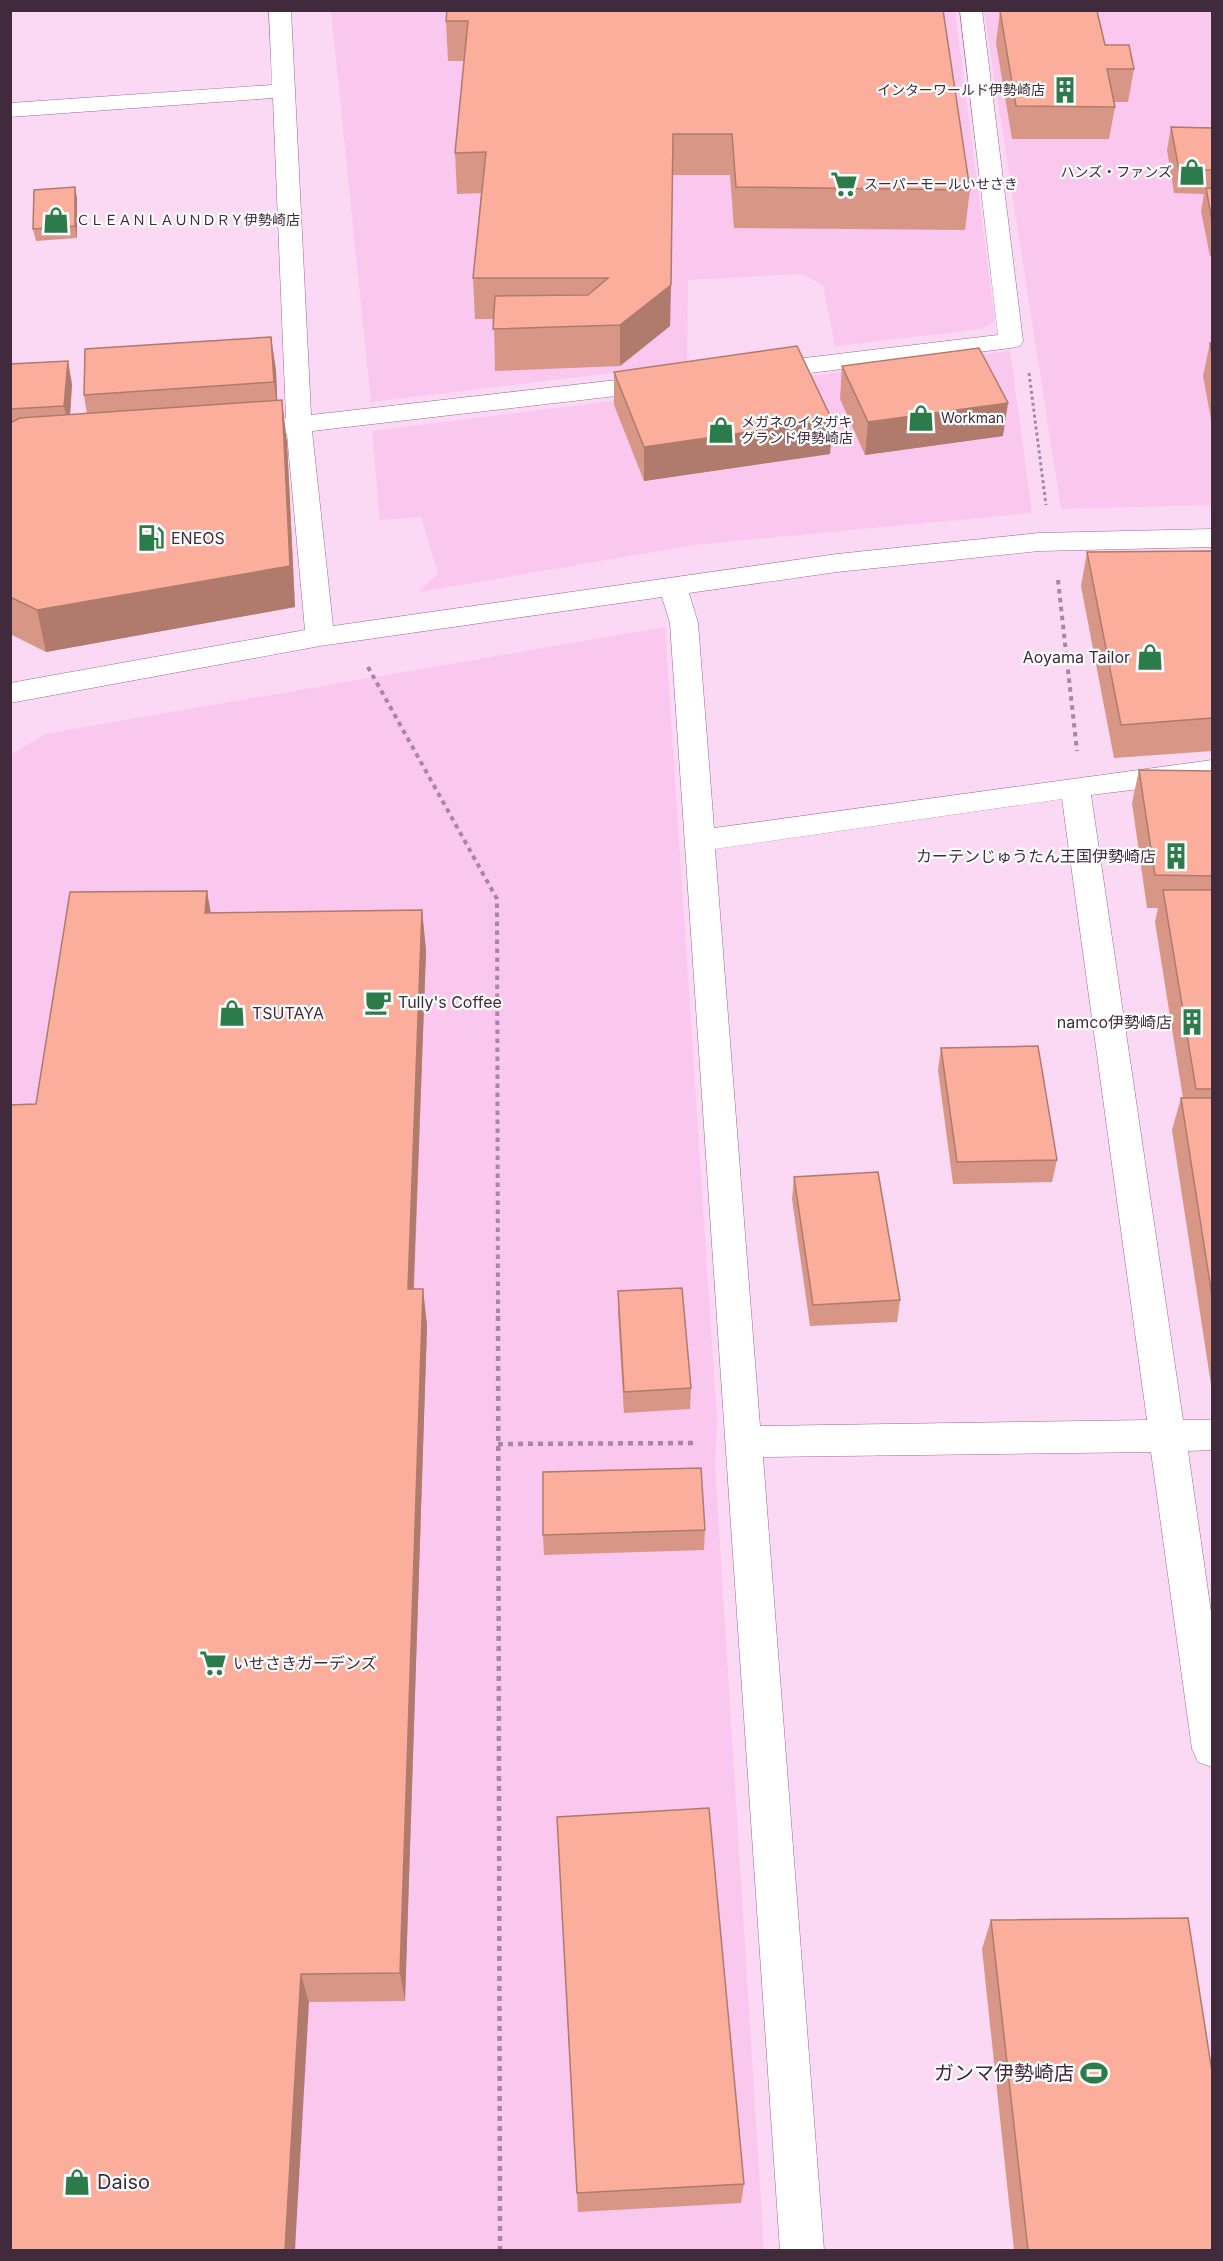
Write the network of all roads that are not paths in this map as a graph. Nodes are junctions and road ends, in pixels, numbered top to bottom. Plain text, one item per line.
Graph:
1 (280, 10) edge
2 (971, 10) edge
3 (284, 91) junction
4 (10, 110) edge
5 (738, 374) edge
6 (679, 381) edge
7 (299, 426) junction
8 (219, 433) edge
9 (1212, 538) edge
10 (673, 587) junction
11 (320, 637) junction
12 (10, 693) edge
13 (1212, 770) edge
14 (1075, 788) junction
15 (699, 841) junction
16 (1212, 1435) edge
17 (1167, 1437) junction
18 (746, 1442) junction
19 (1212, 1749) edge
20 (802, 2250) edge

1 - 3 street
2 - 5 street
3 - 4 street
3 - 7 street
6 - 7 street
7 - 8 street
7 - 11 street
9 - 10 street
10 - 11 street
10 - 15 street
11 - 12 street
13 - 14 street
14 - 15 street
14 - 17 street
15 - 18 street
16 - 17 street
17 - 18 street
17 - 19 street
18 - 20 street

